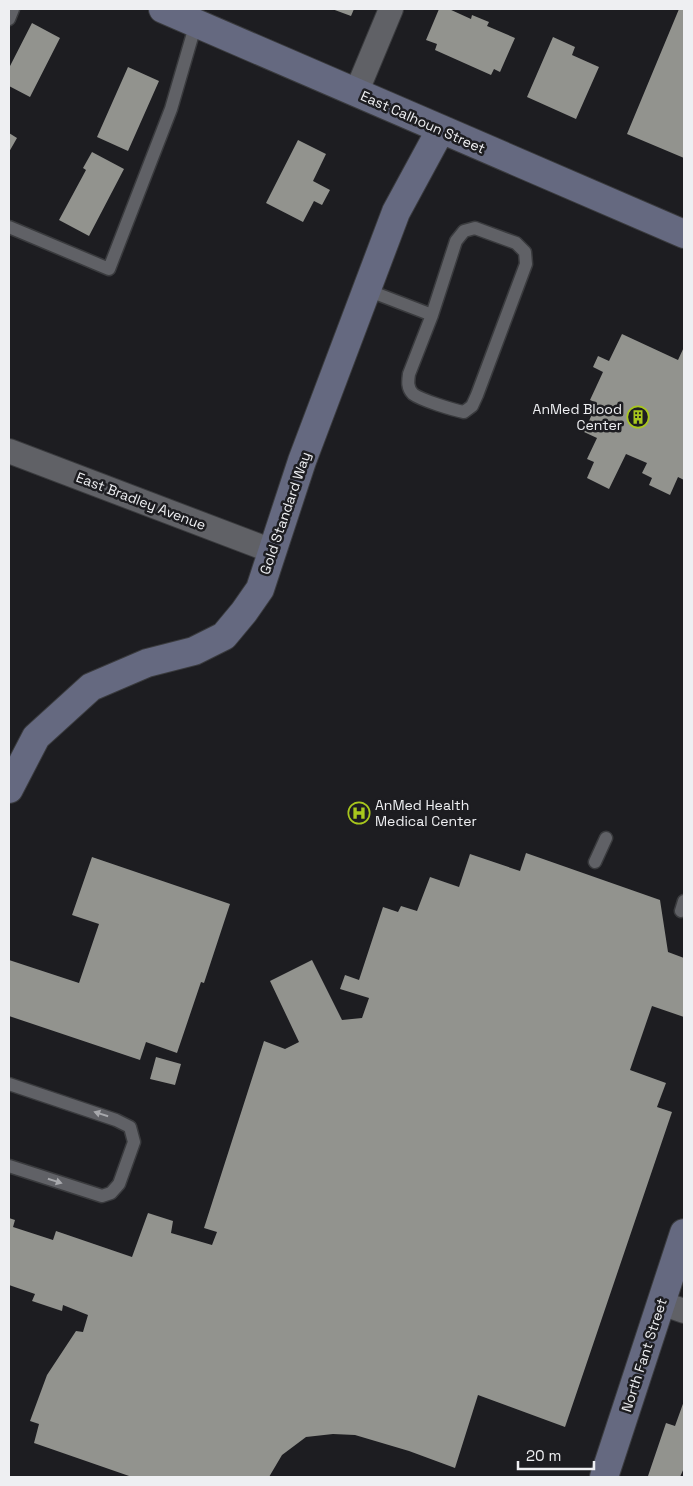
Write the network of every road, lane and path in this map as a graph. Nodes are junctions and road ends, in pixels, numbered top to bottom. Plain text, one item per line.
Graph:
1 (13, 9) edge
2 (163, 9) edge
3 (391, 9) edge
4 (9, 19) edge
5 (196, 23) junction
6 (356, 93) junction
7 (441, 129) junction
8 (9, 227) edge
9 (684, 234) edge
10 (367, 290) junction
11 (432, 315) junction
12 (9, 451) edge
13 (272, 551) junction
14 (9, 789) edge
15 (606, 838) dead end
16 (594, 862) dead end
17 (9, 1084) edge
18 (9, 1166) edge
19 (684, 1234) edge
20 (673, 1307) edge
21 (604, 1477) edge

1 - 4 lane
2 - 5 street, East Calhoun Street
3 - 6 street
5 - 6 street, East Calhoun Street
5 - 8 lane
6 - 7 street, East Calhoun Street
7 - 9 street, East Calhoun Street
7 - 10 street, Gold Standard Way
10 - 11 lane
10 - 13 street, Gold Standard Way
11 - 11 lane
12 - 13 street, East Bradley Avenue
13 - 14 street, Gold Standard Way
15 - 16 lane
18 -> 17 lane
19 - 20 street, North Fant Street
20 - 21 street, North Fant Street

